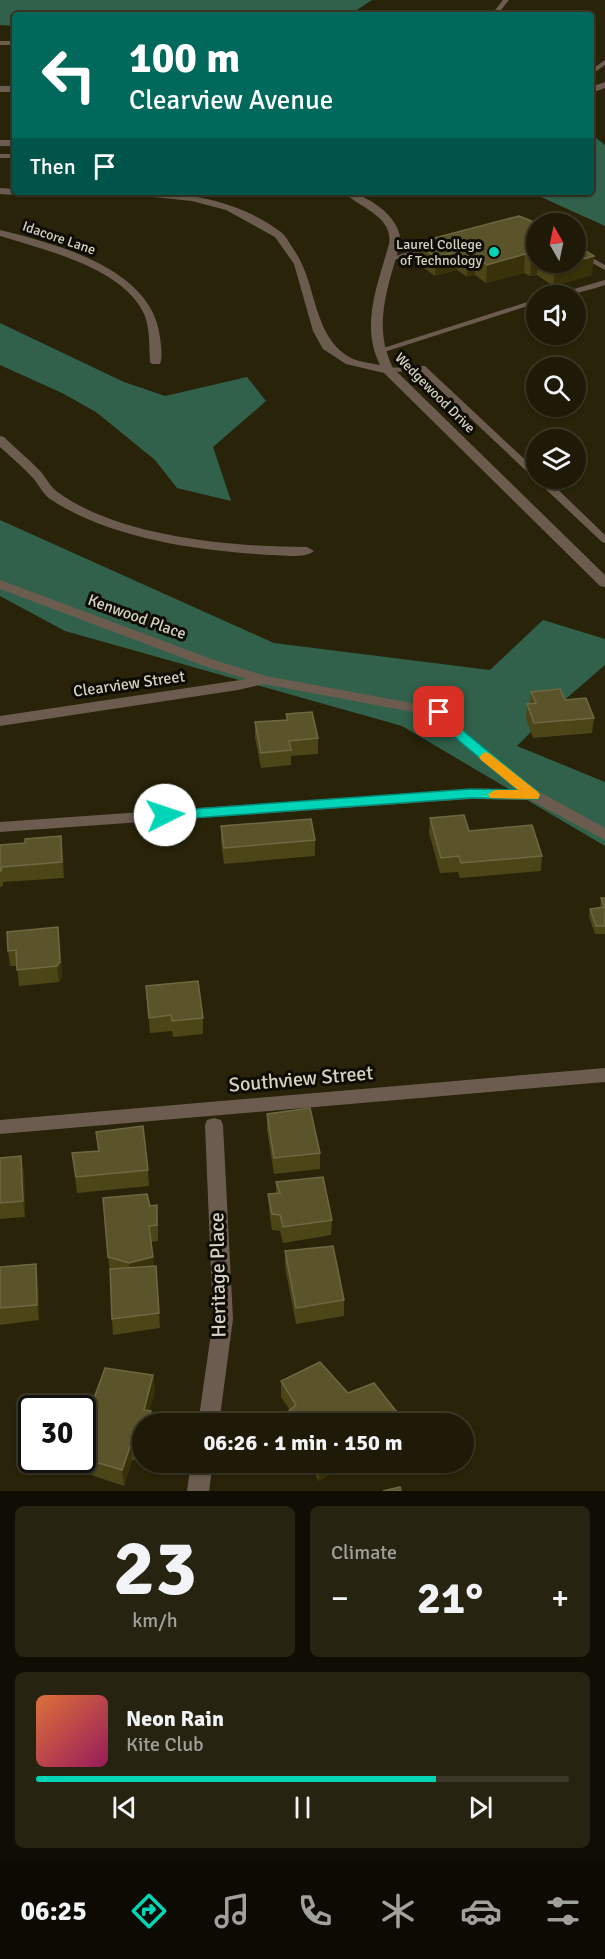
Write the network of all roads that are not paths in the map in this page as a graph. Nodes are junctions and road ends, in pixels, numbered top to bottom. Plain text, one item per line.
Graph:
1 (506, 0) edge
2 (496, 12) edge
3 (163, 195) edge
4 (352, 195) edge
5 (0, 233) edge
6 (436, 246) edge
7 (586, 257) edge
8 (390, 259) junction
9 (605, 268) edge
10 (605, 282) edge
11 (586, 288) edge
12 (526, 304) edge
13 (378, 351) junction
14 (156, 362) dead end
15 (388, 370) junction
16 (0, 440) edge
17 (526, 465) edge
18 (552, 489) edge
19 (605, 540) edge
20 (308, 551) dead end
21 (605, 583) edge
22 (0, 584) edge
23 (264, 680) junction
24 (0, 721) edge
25 (533, 795) junction
26 (0, 827) edge
27 (605, 835) edge
28 (605, 1075) edge
29 (214, 1125) dead end
30 (0, 1127) edge
31 (210, 1413) edge
32 (200, 1473) edge
33 (198, 1491) edge

1 - 2 lane
3 - 15 street
4 - 8 street, Wedgewood Drive
5 - 14 street, Idacore Lane
6 - 8 lane
7 - 9 lane
8 - 13 street, Wedgewood Drive
10 - 11 lane
12 - 13 lane
13 - 15 street, Wedgewood Drive
15 - 17 lane
15 - 21 street, Wedgewood Drive
16 - 20 street
18 - 19 lane
22 - 23 street, Kenwood Place
23 - 24 street, Clearview Street
23 - 25 street, Kenwood Place
25 - 26 street
25 - 27 street, Kenwood Place
28 - 30 street, Southview Street
29 - 31 street, Heritage Place
32 - 33 street

